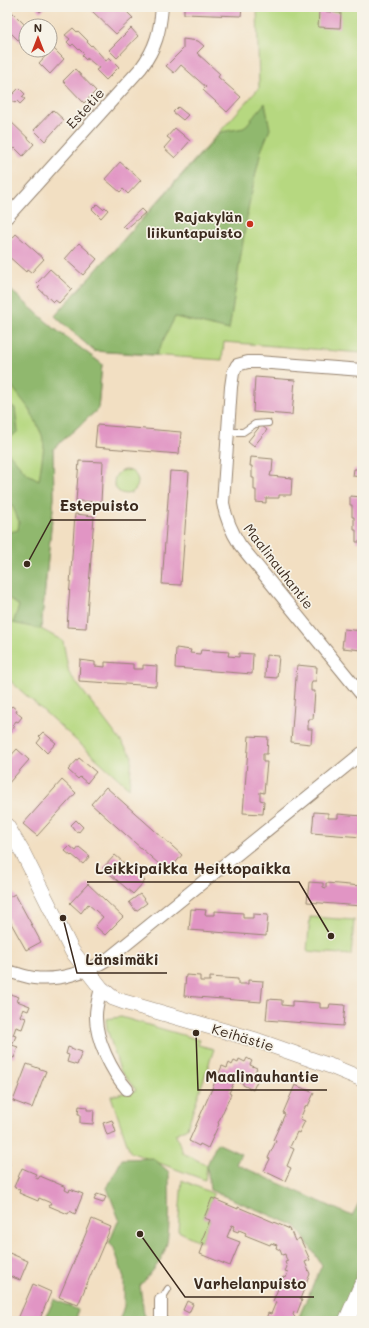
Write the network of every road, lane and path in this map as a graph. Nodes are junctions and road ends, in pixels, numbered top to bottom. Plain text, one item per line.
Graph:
1 (162, 7) edge
2 (7, 217) edge
3 (362, 370) edge
4 (268, 423) dead end
5 (228, 432) junction
6 (362, 695) edge
7 (362, 753) edge
8 (7, 826) edge
9 (86, 970) junction
10 (7, 971) edge
11 (101, 988) junction
12 (362, 1079) edge
13 (127, 1089) dead end
14 (362, 1286) edge
15 (168, 1289) dead end
16 (161, 1300) joint
17 (161, 1321) edge
18 (347, 1321) edge

1 - 2 street, Estetie
3 - 5 street, Maalinauhantie
4 - 5 lane
5 - 6 street, Maalinauhantie
7 - 9 street
8 - 9 street, Keihästie
9 - 10 street
9 - 11 street, Keihästie
11 - 12 street, Keihästie
11 - 13 street
14 - 18 main road
15 - 16 lane
16 - 17 street

